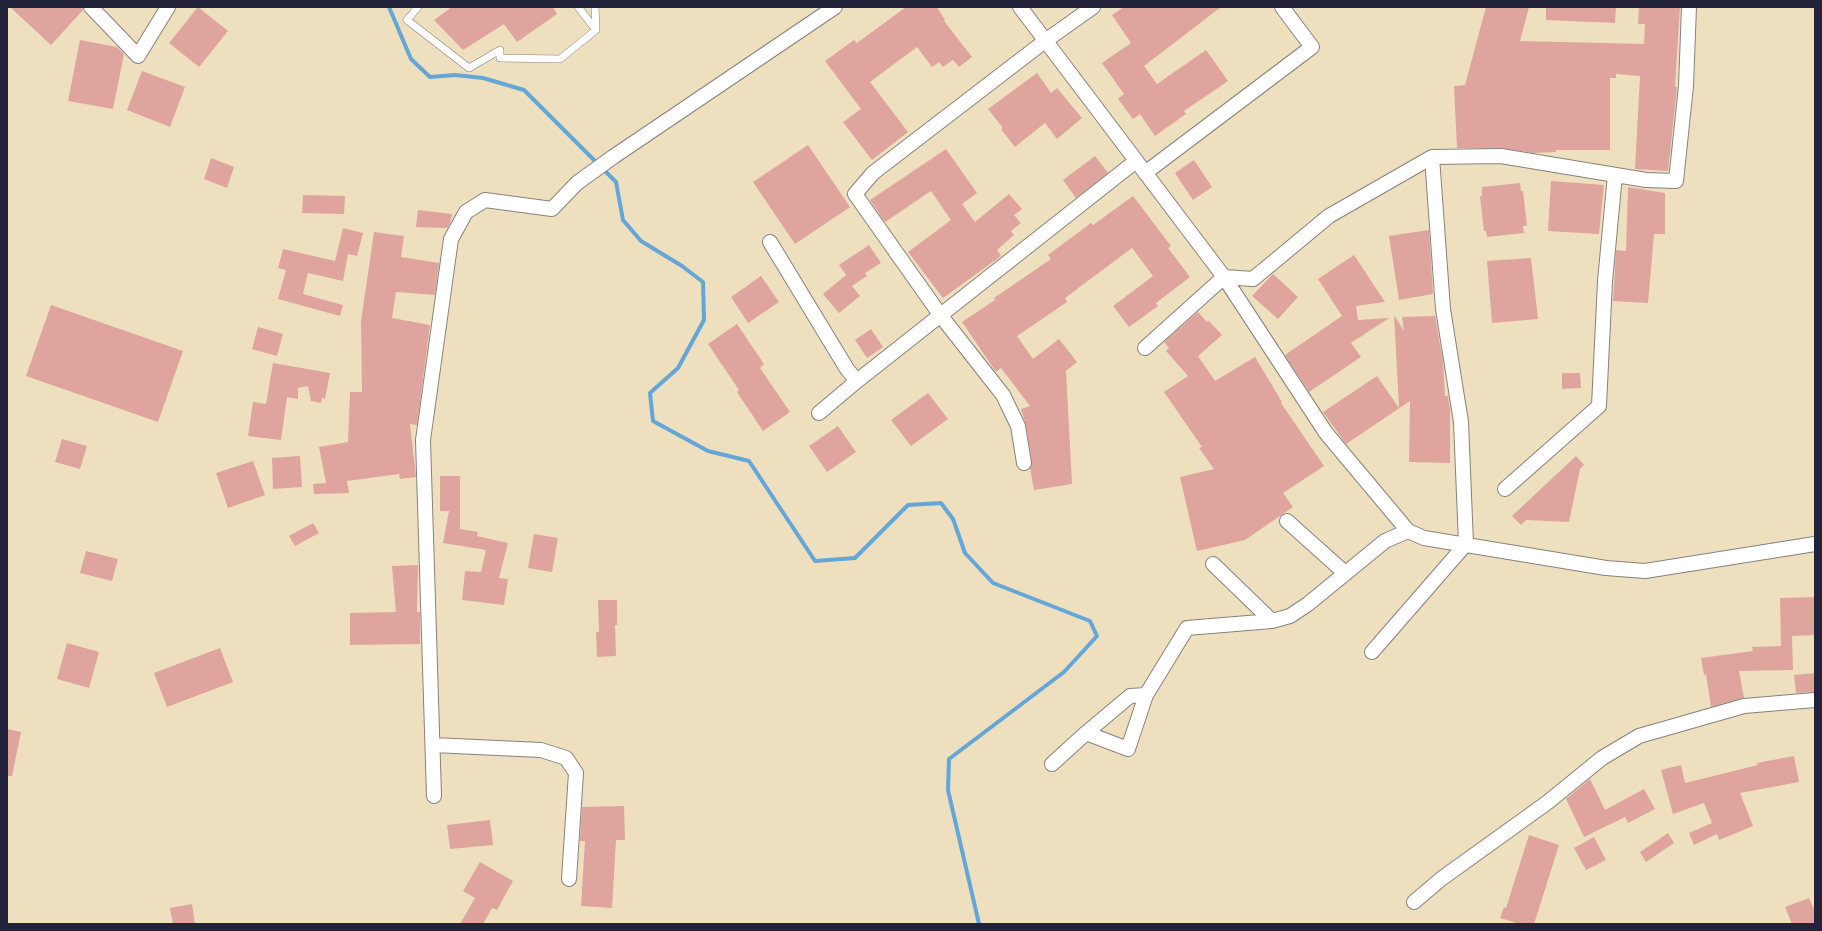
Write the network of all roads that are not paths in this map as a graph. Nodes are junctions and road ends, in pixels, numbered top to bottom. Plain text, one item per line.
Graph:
1 (91, 7) edge
2 (168, 7) edge
3 (418, 7) edge
4 (578, 7) edge
5 (595, 7) edge
6 (835, 7) edge
7 (1020, 7) edge
8 (1093, 7) edge
9 (1282, 7) edge
10 (1689, 7) edge
11 (596, 30) junction
12 (1045, 41) junction
13 (1432, 157) junction
14 (1136, 161) junction
15 (1145, 173) junction
16 (1615, 175) junction
17 (770, 242) dead end
18 (1224, 277) junction
19 (941, 316) junction
20 (1145, 348) dead end
21 (857, 381) junction
22 (819, 413) dead end
23 (1024, 463) dead end
24 (1505, 489) dead end
25 (1287, 521) dead end
26 (1408, 531) junction
27 (1466, 544) junction
28 (1815, 544) edge
29 (1213, 564) dead end
30 (1345, 573) junction
31 (1272, 621) junction
32 (1372, 652) dead end
33 (1146, 694) junction
34 (1815, 700) edge
35 (1086, 733) junction
36 (433, 745) junction
37 (1052, 764) dead end
38 (434, 796) dead end
39 (569, 879) dead end
40 (1414, 902) dead end

1 - 2 street
3 - 11 lane
4 - 11 lane
5 - 11 lane
6 - 36 street
7 - 12 street
8 - 12 street
9 - 15 street
10 - 16 street
12 - 14 street
12 - 19 street
13 - 16 street
13 - 18 street
13 - 27 street
14 - 15 street
14 - 19 street
15 - 18 street
16 - 24 street
17 - 21 street
18 - 20 street
18 - 26 street
19 - 21 street
19 - 23 street
21 - 22 street
25 - 30 street
26 - 27 street
26 - 30 street
27 - 28 street
27 - 32 street
29 - 31 street
30 - 31 street
31 - 33 street
33 - 35 street
33 - 35 street
34 - 40 street
35 - 37 street
36 - 38 street
36 - 39 street

